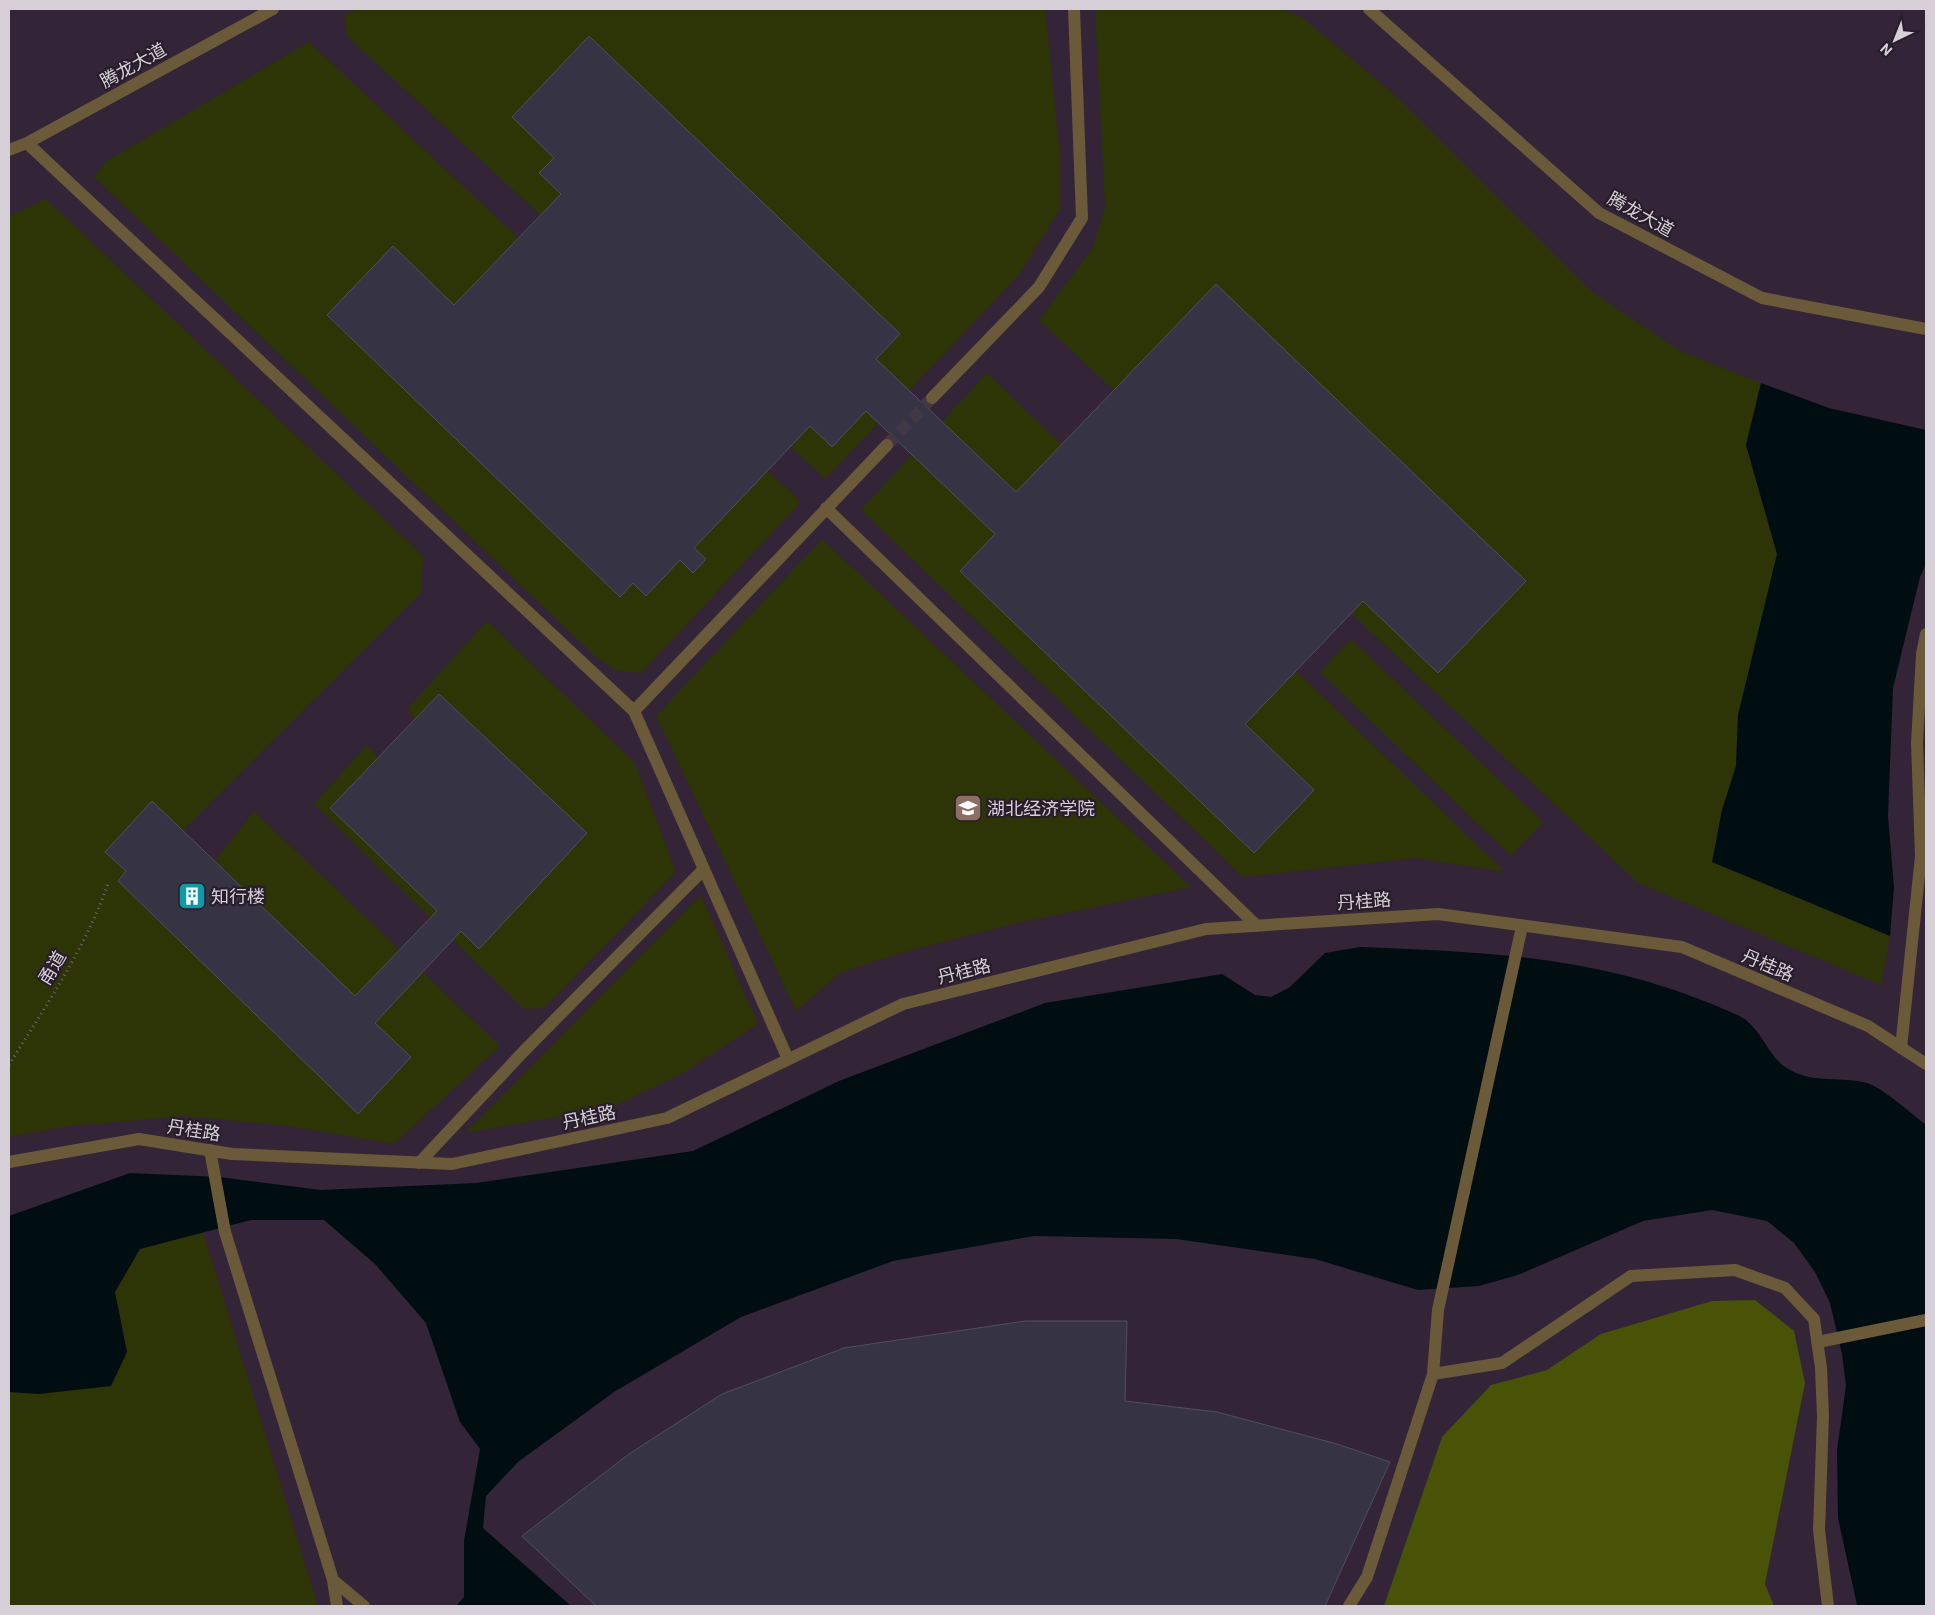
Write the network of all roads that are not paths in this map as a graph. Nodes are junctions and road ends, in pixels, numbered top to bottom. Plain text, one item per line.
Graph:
1 (272, 9) edge
2 (1074, 9) edge
3 (1370, 9) edge
4 (27, 142) junction
5 (9, 150) edge
6 (1926, 328) edge
7 (932, 398) tunnel mouth
8 (886, 445) tunnel mouth
9 (826, 508) junction
10 (1926, 634) edge
11 (634, 711) junction
12 (704, 869) junction
13 (1257, 926) junction
14 (1522, 926) junction
15 (1901, 1048) junction
16 (788, 1059) junction
17 (1926, 1064) edge
18 (210, 1153) junction
19 (9, 1162) edge
20 (419, 1163) junction
21 (1926, 1320) edge
22 (1824, 1341) junction
23 (1433, 1374) junction
24 (333, 1580) junction
25 (337, 1606) edge
26 (364, 1606) edge
27 (1349, 1606) edge
28 (1828, 1606) edge

1 - 4 street, 腾龙大道
2 - 7 street
3 - 6 street, 腾龙大道
4 - 5 street, 腾龙大道
4 - 11 street
8 - 9 street
9 - 11 street
9 - 13 street
10 - 15 street
11 - 12 street
12 - 16 street
12 - 20 street
13 - 14 street, 丹桂路
13 - 16 street, 丹桂路
14 - 15 street, 丹桂路
14 - 23 street
15 - 17 street, 丹桂路
16 - 20 street, 丹桂路
18 - 19 street, 丹桂路
18 - 20 street, 丹桂路
18 - 24 street
21 - 22 street
22 - 23 street
22 - 28 street
23 - 27 street
24 - 25 street
24 - 26 street

